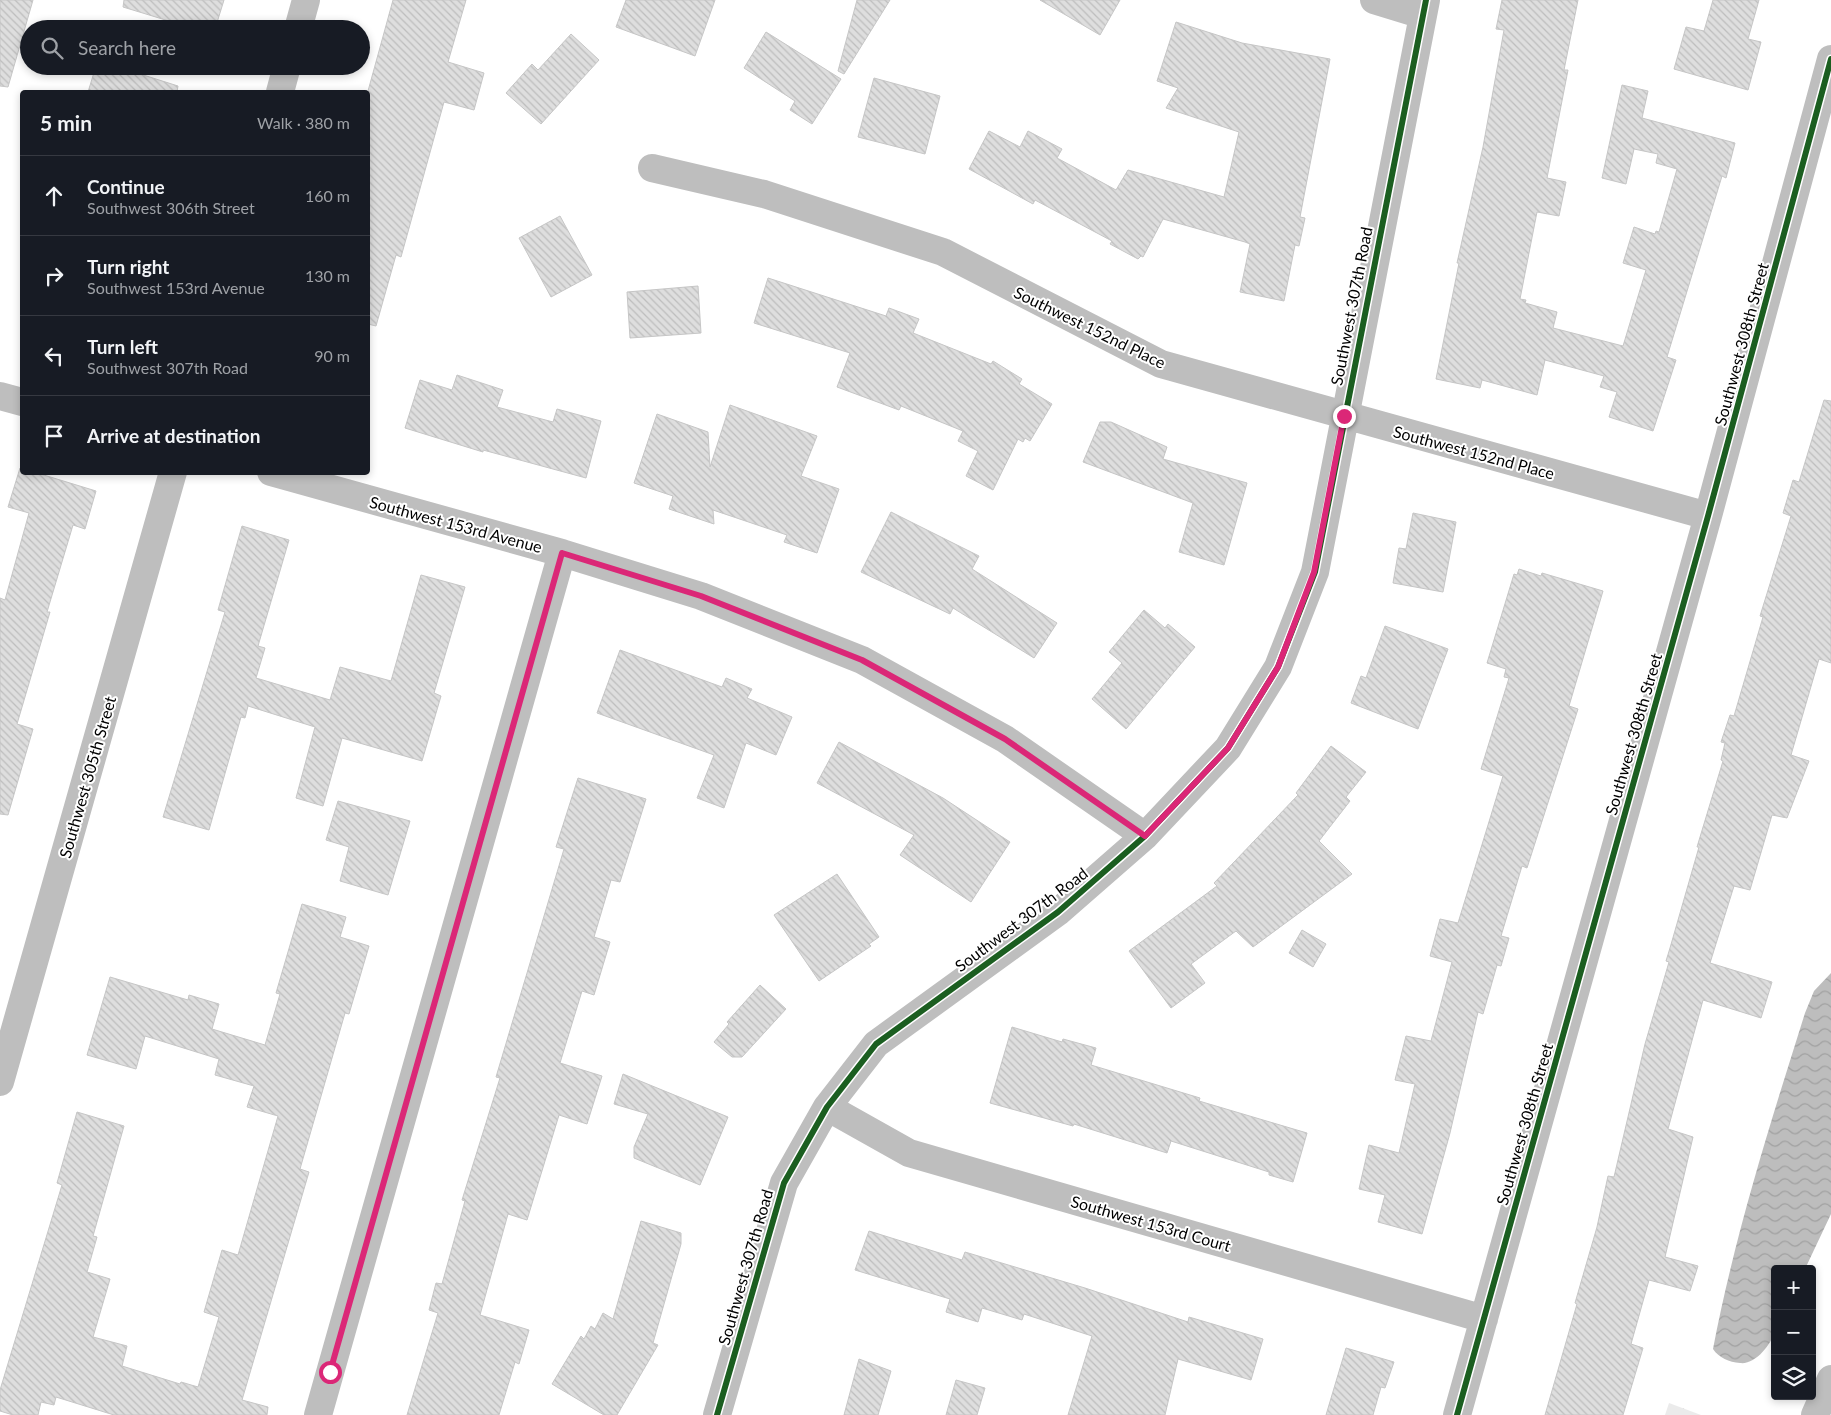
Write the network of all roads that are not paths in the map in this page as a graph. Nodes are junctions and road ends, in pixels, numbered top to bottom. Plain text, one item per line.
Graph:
1 (306, 0) edge
2 (1374, 0) edge
3 (1425, 8) edge
4 (300, 20) edge
5 (1831, 59) edge
6 (285, 75) edge
7 (281, 90) edge
8 (652, 168) dead end
9 (0, 396) edge
10 (20, 401) edge
11 (1344, 416) junction
12 (172, 475) edge
13 (281, 475) edge
14 (1708, 516) junction
15 (562, 553) junction
16 (1145, 836) junction
17 (0, 1082) edge
18 (826, 1107) junction
19 (1484, 1319) junction
20 (1831, 1380) edge
21 (318, 1415) edge
22 (717, 1415) edge
23 (1457, 1415) edge
24 (1815, 1415) edge

1 - 4 street
2 - 3 street
3 - 11 street, Southwest 307th Road
5 - 14 street, Southwest 308th Street
6 - 7 street
8 - 11 street, Southwest 152nd Place
9 - 10 street
11 - 14 street, Southwest 152nd Place
11 - 16 street, Southwest 307th Road
12 - 17 street, Southwest 305th Street
13 - 15 street, Southwest 153rd Avenue
14 - 19 street, Southwest 308th Street
15 - 16 street, Southwest 153rd Avenue
15 - 21 street
16 - 18 street, Southwest 307th Road
18 - 19 street, Southwest 153rd Court
18 - 22 street, Southwest 307th Road
19 - 23 street, Southwest 308th Street
20 - 24 street

